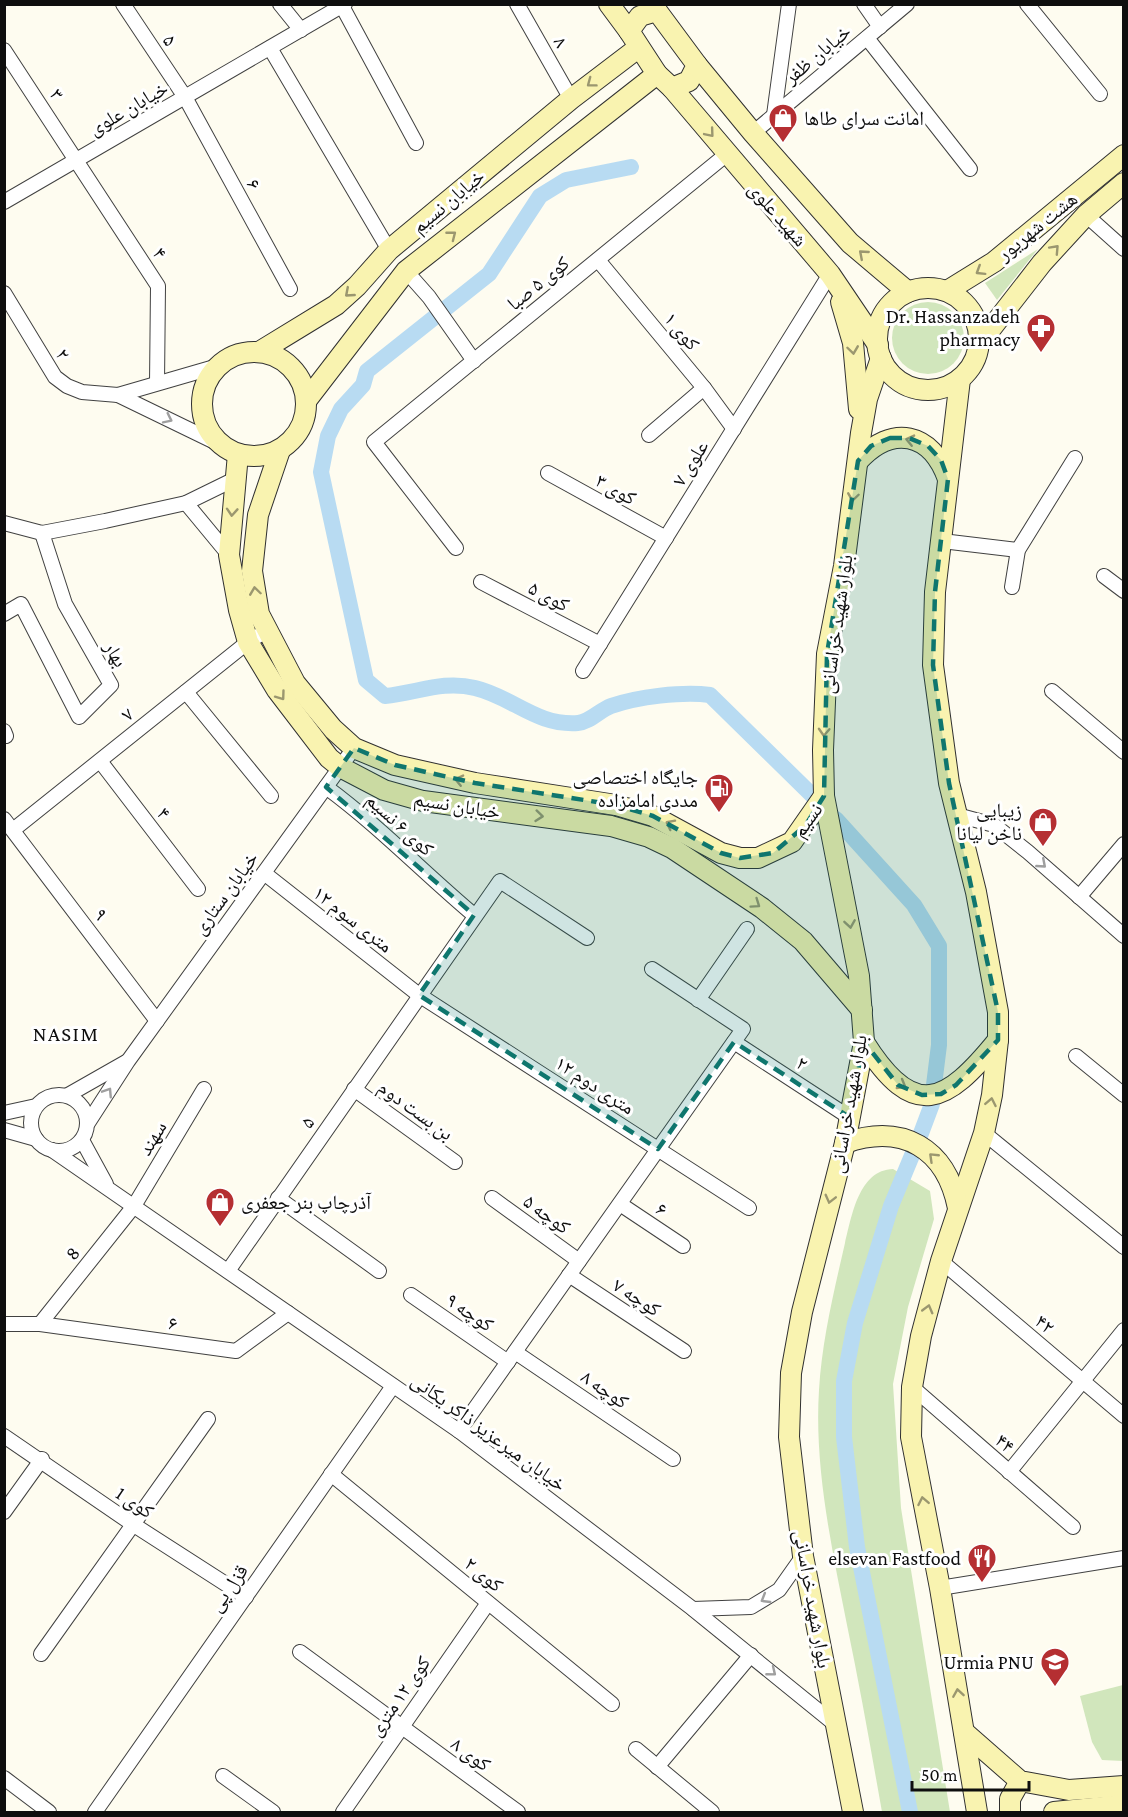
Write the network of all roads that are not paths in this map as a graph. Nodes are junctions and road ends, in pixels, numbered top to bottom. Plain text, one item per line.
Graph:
1 (123, 4) edge
2 (280, 4) edge
3 (517, 4) edge
4 (609, 4) edge
5 (789, 4) edge
6 (864, 4) edge
7 (907, 4) edge
8 (1027, 4) edge
9 (344, 5) edge
10 (655, 8) edge
11 (880, 27) junction
12 (301, 30) junction
13 (867, 38) junction
14 (633, 40) junction
15 (270, 48) junction
16 (4, 50) edge
17 (697, 65) junction
18 (657, 74) junction
19 (672, 88) junction
20 (1100, 94) dead end
21 (185, 97) junction
22 (571, 99) junction
23 (774, 115) junction
24 (753, 133) junction
25 (416, 143) dead end
26 (727, 154) junction
27 (1124, 155) edge
28 (77, 160) junction
29 (970, 169) dead end
30 (1122, 186) edge
31 (4, 202) edge
32 (1086, 215) junction
33 (1124, 249) edge
34 (389, 250) junction
35 (598, 260) junction
36 (406, 271) junction
37 (830, 274) junction
38 (290, 289) dead end
39 (947, 291) junction
40 (908, 292) junction
41 (4, 293) edge
42 (979, 344) junction
43 (259, 352) junction
44 (879, 352) junction
45 (474, 361) junction
46 (218, 366) junction
47 (960, 379) junction
48 (157, 383) junction
49 (704, 388) junction
50 (118, 395) junction
51 (306, 401) junction
52 (734, 429) junction
53 (861, 433) junction
54 (649, 435) dead end
55 (219, 444) junction
56 (280, 450) junction
57 (238, 454) junction
58 (1075, 458) dead end
59 (858, 461) junction
60 (548, 473) dead end
61 (235, 479) junction
62 (948, 479) junction
63 (186, 503) junction
64 (4, 523) edge
65 (42, 533) junction
66 (666, 538) junction
67 (942, 541) junction
68 (456, 548) dead end
69 (1018, 550) junction
70 (229, 555) junction
71 (1104, 576) dead end
72 (481, 582) dead end
73 (1012, 587) dead end
74 (1124, 591) edge
75 (4, 614) edge
76 (266, 631) junction
77 (248, 642) junction
78 (600, 644) junction
79 (583, 671) dead end
80 (1052, 691) dead end
81 (186, 692) junction
82 (354, 748) junction
83 (1124, 752) edge
84 (100, 761) junction
85 (340, 767) junction
86 (326, 787) junction
87 (271, 796) dead end
88 (824, 796) junction
89 (957, 815) junction
90 (9, 825) edge
91 (1124, 844) edge
92 (721, 853) joint
93 (264, 873) junction
94 (198, 889) dead end
95 (1079, 897) junction
96 (474, 915) junction
97 (747, 929) dead end
98 (1124, 936) edge
99 (587, 938) dead end
100 (652, 969) dead end
101 (419, 995) junction
102 (699, 1000) junction
103 (862, 1010) junction
104 (157, 1021) junction
105 (998, 1040) junction
106 (734, 1042) junction
107 (864, 1042) junction
108 (1076, 1056) dead end
109 (128, 1061) junction
110 (204, 1089) dead end
111 (354, 1089) junction
112 (68, 1095) junction
113 (1124, 1095) edge
114 (36, 1106) junction
115 (4, 1113) edge
116 (849, 1117) junction
117 (88, 1123) junction
118 (4, 1130) edge
119 (984, 1133) junction
120 (36, 1139) junction
121 (82, 1140) junction
122 (845, 1143) junction
123 (658, 1149) junction
124 (52, 1150) junction
125 (455, 1162) dead end
126 (107, 1186) junction
127 (278, 1198) junction
128 (492, 1198) dead end
129 (620, 1204) junction
130 (134, 1206) junction
131 (749, 1208) dead end
132 (958, 1208) junction
133 (683, 1246) dead end
134 (1124, 1247) edge
135 (579, 1261) junction
136 (941, 1262) junction
137 (228, 1271) junction
138 (379, 1271) dead end
139 (569, 1275) junction
140 (411, 1295) dead end
141 (288, 1313) junction
142 (4, 1324) edge
143 (40, 1324) junction
144 (1124, 1330) edge
145 (684, 1351) dead end
146 (512, 1357) junction
147 (1083, 1380) junction
148 (393, 1386) junction
149 (912, 1387) junction
150 (1124, 1416) edge
151 (208, 1419) dead end
152 (459, 1431) junction
153 (4, 1436) edge
154 (42, 1459) junction
155 (673, 1459) dead end
156 (1009, 1472) junction
157 (331, 1474) junction
158 (4, 1512) edge
159 (131, 1523) junction
160 (1073, 1527) dead end
161 (803, 1556) junction
162 (1124, 1558) edge
163 (940, 1588) junction
164 (246, 1597) junction
165 (488, 1603) junction
166 (693, 1609) junction
167 (300, 1652) dead end
168 (40, 1654) dead end
169 (751, 1655) junction
170 (612, 1704) dead end
171 (836, 1725) junction
172 (402, 1727) junction
173 (964, 1732) junction
174 (636, 1749) dead end
175 (657, 1767) junction
176 (223, 1776) dead end
177 (4, 1778) edge
178 (1020, 1781) junction
179 (1124, 1786) edge
180 (1064, 1804) edge
181 (1124, 1805) edge
182 (49, 1812) edge
183 (95, 1812) edge
184 (273, 1812) edge
185 (343, 1812) edge
186 (518, 1812) edge
187 (712, 1812) edge
188 (853, 1812) edge
189 (977, 1812) edge
190 (1010, 1812) edge

1 - 21 street, ۵
2 - 12 street
3 - 22 street, ۸
4 - 14 main road
5 - 23 street
6 - 11 street
7 - 11 street, خیابان ظفر
8 - 20 street
9 - 12 street, خیابان علوی
9 - 25 street
10 - 14 main road, خیابان نسیم
10 - 17 main road, شهید علوی
11 - 13 street, خیابان ظفر
12 - 15 street, خیابان علوی
13 - 23 street, خیابان ظفر
13 - 29 street
14 - 18 main road, شهید علوی
14 -> 22 main road, خیابان نسیم
15 - 21 street, خیابان علوی
15 - 34 street
16 - 28 street, ۳
17 - 19 main road
17 - 24 main road, شهید علوی
18 - 19 main road, شهید علوی
36 -> 18 main road, خیابان نسیم
19 -> 26 main road, شهید علوی
21 - 28 street, خیابان علوی
21 - 38 street, ۶
22 - 34 main road, خیابان نسیم
23 - 24 street, خیابان ظفر
40 -> 24 main road, شهید علوی
26 - 35 street, کوی ۵ صبا
26 - 37 main road, شهید علوی
27 -> 39 main road, هشت شهریور
28 - 31 street, خیابان علوی
28 - 48 street, ۴
30 - 32 main road, هشت شهریور
32 - 33 street
42 -> 32 main road, هشت شهریور
34 -> 43 main road, خیابان نسیم
35 - 45 street, کوی ۵ صبا
35 - 49 street, کوی ۱
36 - 45 street
36 - 51 main road, خیابان نسیم
37 - 44 main road, شهید علوی
37 - 52 street, علوی ۷
37 -> 53 main road
39 - 40 main road
39 - 42 main road
40 - 44 main road
41 - 50 street, ۲
42 - 47 main road
43 - 46 main road
43 - 51 main road
44 - 47 main road
44 - 53 main road, بلوار شهید خراسانی
45 - 68 street, کوی ۵ صبا
46 - 48 street, ۲
46 - 55 main road
47 - 62 main road
48 - 50 street, ۲
49 - 52 street, کوی ۱
49 - 54 street
50 -> 55 street, ۲
51 - 56 main road
52 - 66 street, علوی ۷
53 - 59 main road, بلوار شهید خراسانی
55 - 57 main road
56 - 57 main road
76 -> 56 main road, خیابان نسیم
57 - 61 main road, خیابان نسیم
58 - 69 street
62 -> 59 main road
59 -> 88 main road, بلوار شهید خراسانی
60 - 66 street, کوی ۳
61 - 63 street
61 -> 70 main road, خیابان نسیم
62 - 67 main road
63 - 65 street
63 - 70 street
64 - 65 street
65 - 75 street, بهار
66 - 78 street, علوی ۷
67 - 69 street
67 - 89 main road
69 - 73 street
70 - 77 main road, خیابان نسیم
71 - 74 street
72 - 78 street, کوی ۵
76 - 77 street, ۷
76 - 82 main road, خیابان نسیم
77 - 81 street, ۷
77 -> 85 main road, خیابان نسیم
78 - 79 street, علوی ۷
80 - 83 street
81 - 84 street, ۷
81 - 87 street
82 - 85 street, خیابان ستاری
92 -> 82 main road, خیابان نسیم
84 - 90 street, ۷
84 - 94 street, ۴
85 - 86 street, خیابان ستاری
85 -> 103 main road, خیابان نسیم
86 - 93 street, خیابان ستاری
86 - 96 street, کوی ۶ نسیم
88 - 92 main road, نسیم
88 -> 103 main road, بلوار شهید خراسانی
89 -> 95 street
89 - 105 main road
90 - 104 street, ۹
91 - 95 street
93 - 101 street, ۱۲ متری سوم
93 - 104 street, خیابان ستاری
95 - 98 street
96 - 99 street, ۵
96 - 101 street, ۵
97 - 102 street
100 - 102 street
101 - 111 street, ۵
101 - 123 street, ۱۲ متری دوم
102 - 106 street
103 - 107 main road, بلوار شهید خراسانی
104 - 109 street, خیابان ستاری
107 -> 105 main road
119 -> 105 main road
106 - 116 street, ۲
106 - 123 street
107 - 116 main road, بلوار شهید خراسانی
108 - 113 street
109 - 112 street
117 -> 109 street, خیابان ستاری
110 - 130 street, سهند
111 - 125 street, بن بست دوم
111 - 127 street, ۵
112 - 114 street
112 - 117 street
114 - 115 street
114 - 120 street
116 - 122 main road, بلوار شهید خراسانی
117 - 121 street
118 - 120 street
119 - 132 main road
119 - 134 street
120 - 124 street
121 - 124 street
121 - 126 street
132 -> 122 main road
122 -> 161 main road, بلوار شهید خراسانی
123 - 129 street
123 - 131 street, ۱۲ متری دوم
124 - 126 street, خیابان میرعزیز ذاکر یکانی
126 - 130 street, خیابان میرعزیز ذاکر یکانی
127 - 137 street, ۵
127 - 138 street
128 - 135 street, کوچه ۵
129 - 133 street, ۶
129 - 135 street
130 - 137 street, خیابان میرعزیز ذاکر یکانی
130 - 143 street, 8
132 - 136 main road
135 - 139 street
136 - 147 street, ۴۲
149 -> 136 main road
137 - 141 street, خیابان میرعزیز ذاکر یکانی
139 - 145 street, کوچه ۷
139 - 146 street
140 - 146 street, کوچه ۹
141 - 143 street, ۶
141 - 148 street, خیابان میرعزیز ذاکر یکانی
142 - 143 street, ۶
144 - 147 street
146 - 152 street
146 - 155 street, کوچه ۸
147 - 150 street, ۴۲
147 - 156 street
148 - 152 street, خیابان میرعزیز ذاکر یکانی
148 - 157 street, قزل پی
149 - 156 street, ۴۴
163 -> 149 main road
151 - 159 street
152 - 166 street, خیابان میرعزیز ذاکر یکانی
153 - 154 street, کوی 1
154 - 158 street
154 - 159 street, کوی 1
156 - 160 street, ۴۴
157 - 164 street, قزل پی
157 - 165 street, کوی ۲
159 - 164 street, کوی 1
159 - 168 street
161 -> 166 street
161 - 171 main road, بلوار شهید خراسانی
162 - 163 street
173 -> 163 main road
164 - 183 street, قزل پی
165 - 170 street, کوی ۲
165 - 172 street, کوی ۱۲ متری
166 - 169 street, خیابان میرعزیز ذاکر یکانی
167 - 172 street, کوی ۸
169 -> 171 street, خیابان میرعزیز ذاکر یکانی
169 - 175 street
171 - 188 main road, بلوار شهید خراسانی
172 - 185 street, کوی ۱۲ متری
172 - 186 street, کوی ۸
173 - 178 main road
173 - 189 main road
174 - 175 street
175 - 187 street
176 - 184 street
177 - 182 street
178 - 180 main road
178 - 190 main road
179 - 180 main road
180 - 181 main road

